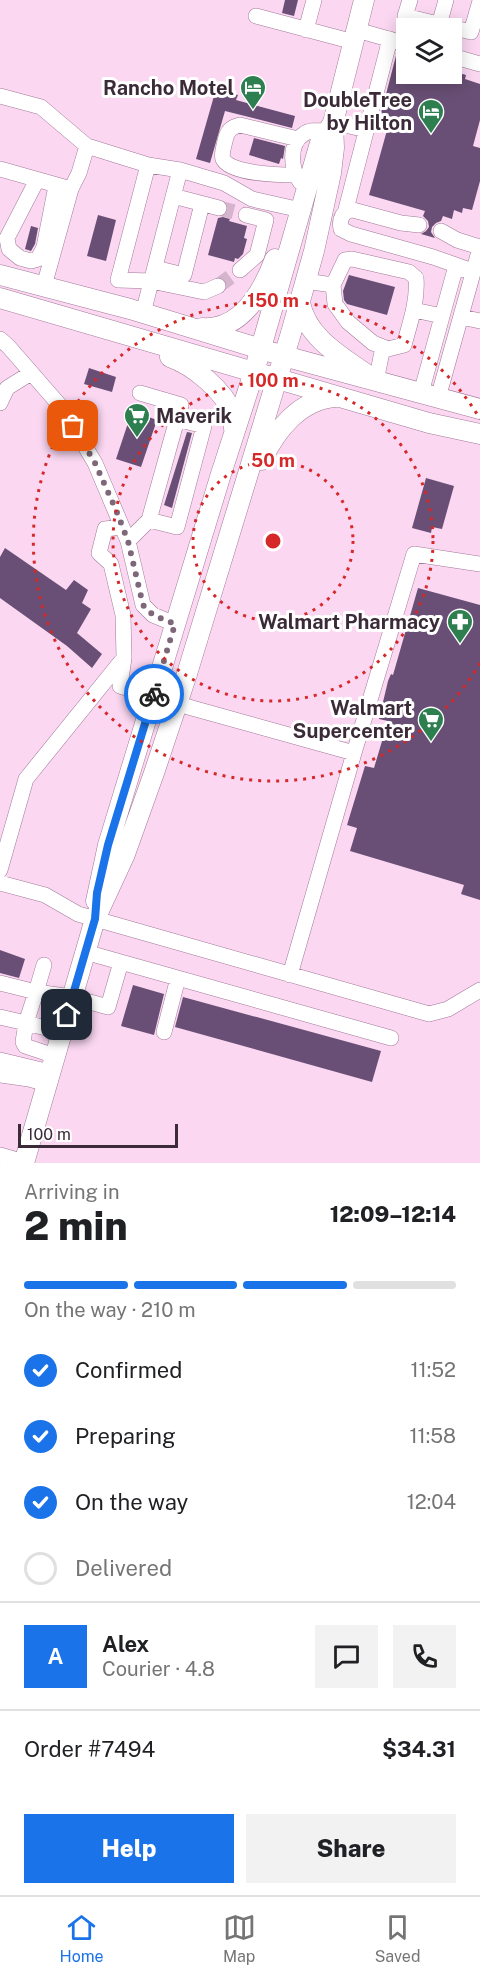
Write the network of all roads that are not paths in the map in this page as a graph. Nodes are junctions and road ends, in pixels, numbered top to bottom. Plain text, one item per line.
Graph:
1 (314, 0) edge
2 (364, 0) edge
3 (410, 0) edge
4 (446, 0) edge
5 (480, 1) edge
6 (256, 16) dead end
7 (413, 18) edge
8 (441, 18) edge
9 (306, 30) junction
10 (462, 30) edge
11 (355, 36) junction
12 (390, 39) junction
13 (396, 41) edge
14 (462, 59) edge
15 (480, 64) edge
16 (0, 96) edge
17 (331, 125) junction
18 (366, 130) junction
19 (298, 139) junction
20 (87, 146) junction
21 (148, 165) junction
22 (180, 170) junction
23 (0, 171) edge
24 (295, 175) junction
25 (37, 180) junction
26 (56, 186) junction
27 (71, 189) junction
28 (173, 196) junction
29 (202, 204) junction
30 (219, 208) tunnel mouth
31 (302, 208) junction
32 (345, 213) junction
33 (246, 215) tunnel mouth
34 (419, 225) dead end
35 (441, 231) dead end
36 (480, 247) edge
37 (240, 270) tunnel mouth
38 (464, 273) junction
39 (153, 274) junction
40 (0, 275) edge
41 (305, 281) junction
42 (333, 285) junction
43 (44, 286) junction
44 (218, 286) tunnel mouth
45 (0, 298) edge
46 (300, 303) junction
47 (21, 304) junction
48 (414, 310) junction
49 (143, 314) junction
50 (442, 316) junction
51 (460, 317) junction
52 (480, 321) edge
53 (188, 327) junction
54 (0, 339) edge
55 (383, 347) junction
56 (260, 349) junction
57 (284, 356) junction
58 (254, 372) junction
59 (31, 373) junction
60 (278, 379) junction
61 (376, 381) junction
62 (140, 393) dead end
63 (430, 396) junction
64 (339, 397) junction
65 (0, 403) edge
66 (480, 409) edge
67 (401, 415) junction
68 (177, 419) junction
69 (234, 432) junction
70 (480, 434) edge
71 (480, 445) edge
72 (149, 520) junction
73 (125, 534) junction
74 (480, 564) edge
75 (175, 624) junction
76 (124, 658) junction
77 (186, 677) junction
78 (153, 696) junction
79 (177, 704) junction
80 (354, 753) junction
81 (0, 870) edge
82 (0, 883) edge
83 (95, 919) junction
84 (86, 952) junction
85 (121, 962) junction
86 (44, 965) dead end
87 (290, 975) junction
88 (178, 978) junction
89 (0, 983) edge
90 (480, 990) edge
91 (36, 992) junction
92 (72, 998) junction
93 (0, 1017) edge
94 (26, 1023) junction
95 (62, 1032) junction
96 (164, 1032) dead end
97 (391, 1038) dead end
98 (0, 1060) edge
99 (51, 1071) junction
100 (0, 1075) edge
101 (0, 1155) edge
102 (24, 1163) edge

1 - 9 lane
2 - 11 main road
3 - 7 lane
4 - 8 lane
5 - 10 lane
6 - 9 lane
9 - 11 lane
11 - 12 lane
11 - 17 main road
12 - 13 lane
12 - 18 lane
14 - 15 lane
16 - 20 lane
17 - 18 lane
17 - 19 lane
17 - 31 main road
17 - 41 main road
18 - 32 lane
19 - 24 lane
19 - 24 lane
20 - 21 lane
20 - 27 lane
21 - 22 lane
21 - 39 lane
22 - 28 lane
22 - 31 lane
23 - 25 lane
24 - 31 lane
25 - 26 lane
25 - 26 lane
26 - 27 lane
27 - 43 lane
28 - 29 lane
28 - 39 lane
29 - 30 lane
29 - 39 lane
31 - 53 main road
31 - 56 main road
32 - 34 lane
32 - 38 lane
33 - 37 lane
35 - 36 lane
36 - 38 lane
38 - 50 lane
38 - 51 lane
39 - 44 lane
39 - 49 lane
40 - 43 main road
41 - 42 lane
41 - 46 main road
42 - 48 lane
42 - 55 lane
43 - 49 main road
45 - 47 main road
46 - 57 main road
46 - 61 main road
47 - 58 main road
47 - 69 main road
48 - 50 lane
48 - 55 lane
49 - 53 main road
50 - 63 lane
51 - 52 lane
51 - 63 lane
53 - 56 main road
54 - 59 lane
55 - 61 lane
56 - 57 main road
56 - 58 main road
57 - 60 main road
57 - 61 main road
58 - 60 main road
58 - 69 main road
59 - 65 lane
59 - 73 lane
60 - 64 main road
60 - 77 main road
61 - 63 main road
62 - 68 lane
63 - 66 main road
64 - 67 main road
64 - 77 main road
67 - 70 main road
67 - 71 main road
68 - 72 lane
68 - 72 lane
69 - 75 main road
72 - 73 lane
73 - 75 lane
73 - 76 lane
74 - 80 lane
75 - 78 main road
76 - 78 lane
76 - 81 lane
77 - 79 main road
78 - 79 lane
78 - 83 main road
79 - 80 lane
79 - 83 main road
80 - 87 lane
82 - 83 lane
83 - 84 main road
83 - 87 lane
84 - 85 lane
84 - 92 main road
85 - 88 lane
85 - 92 lane
86 - 91 lane
87 - 90 lane
88 - 96 lane
88 - 97 lane
89 - 91 lane
91 - 92 lane
91 - 94 lane
92 - 95 main road
93 - 94 lane
94 - 95 lane
94 - 99 lane
95 - 99 main road
98 - 99 lane
99 - 100 lane
99 - 102 main road
101 - 102 lane

